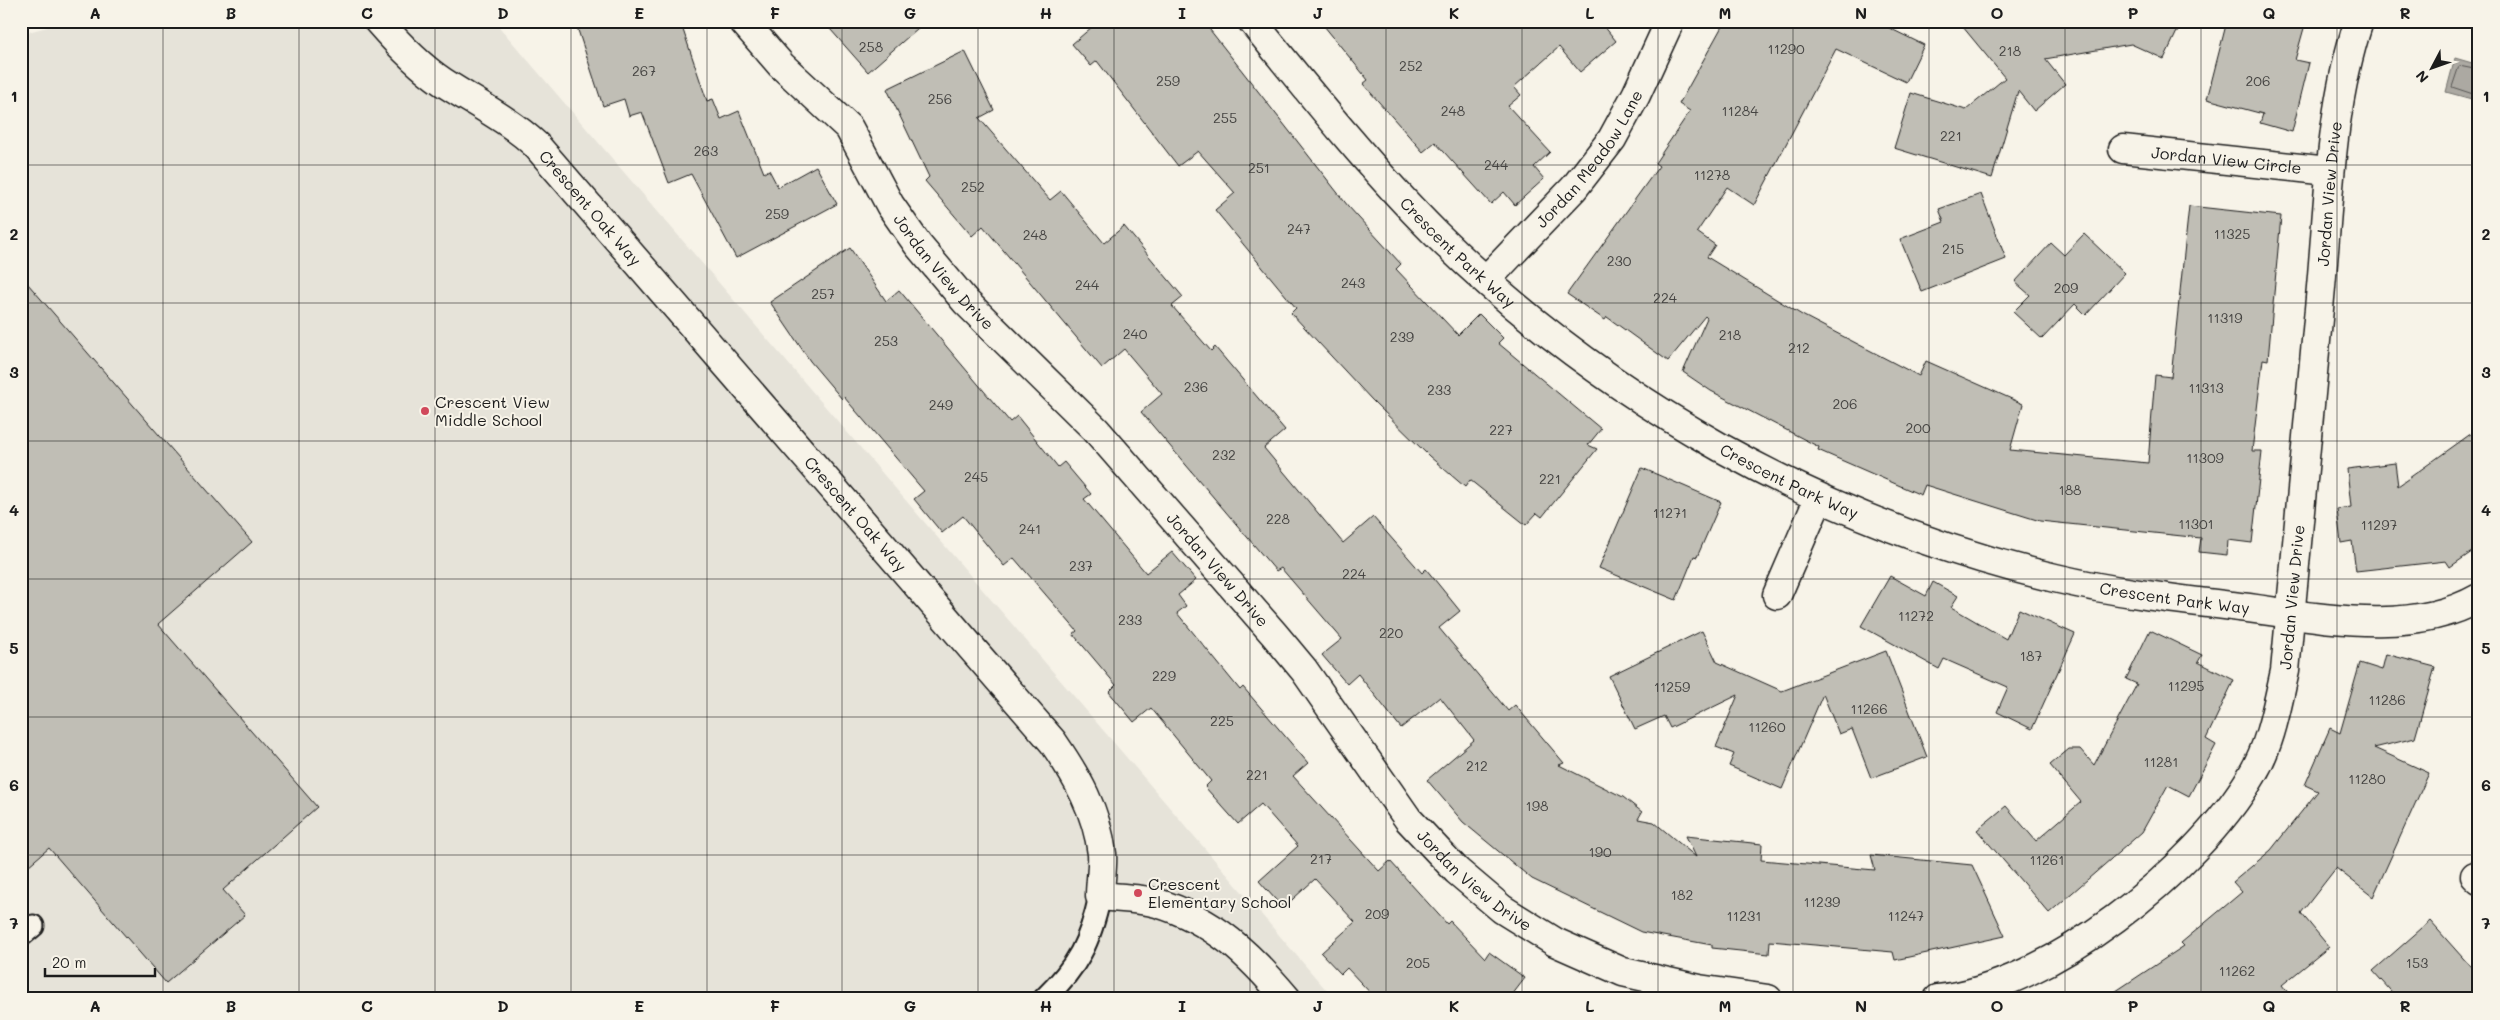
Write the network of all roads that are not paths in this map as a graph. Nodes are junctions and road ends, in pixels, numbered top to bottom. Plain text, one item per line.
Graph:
1 (378, 21) edge
2 (743, 21) edge
3 (1252, 21) edge
4 (1670, 21) edge
5 (2359, 21) edge
6 (2123, 149) dead end
7 (2329, 171) junction
8 (1486, 280) junction
9 (1819, 498) junction
10 (1776, 595) dead end
11 (2479, 598) edge
12 (2290, 613) junction
13 (1100, 896) junction
14 (1044, 999) edge
15 (1288, 999) edge
16 (1768, 999) edge
17 (1938, 999) edge

1 - 13 street, Crescent Oak Way
2 - 16 street, Jordan View Drive
3 - 8 street, Crescent Park Way
4 - 8 street, Jordan Meadow Lane
5 - 7 street, Jordan View Drive
6 - 7 street, Jordan View Circle
7 - 12 street, Jordan View Drive
8 - 9 street, Crescent Park Way
9 - 10 street
9 - 12 street, Crescent Park Way
11 - 12 street, Crescent Park Way
12 - 17 street, Jordan View Drive
13 - 14 lane
13 - 15 street

